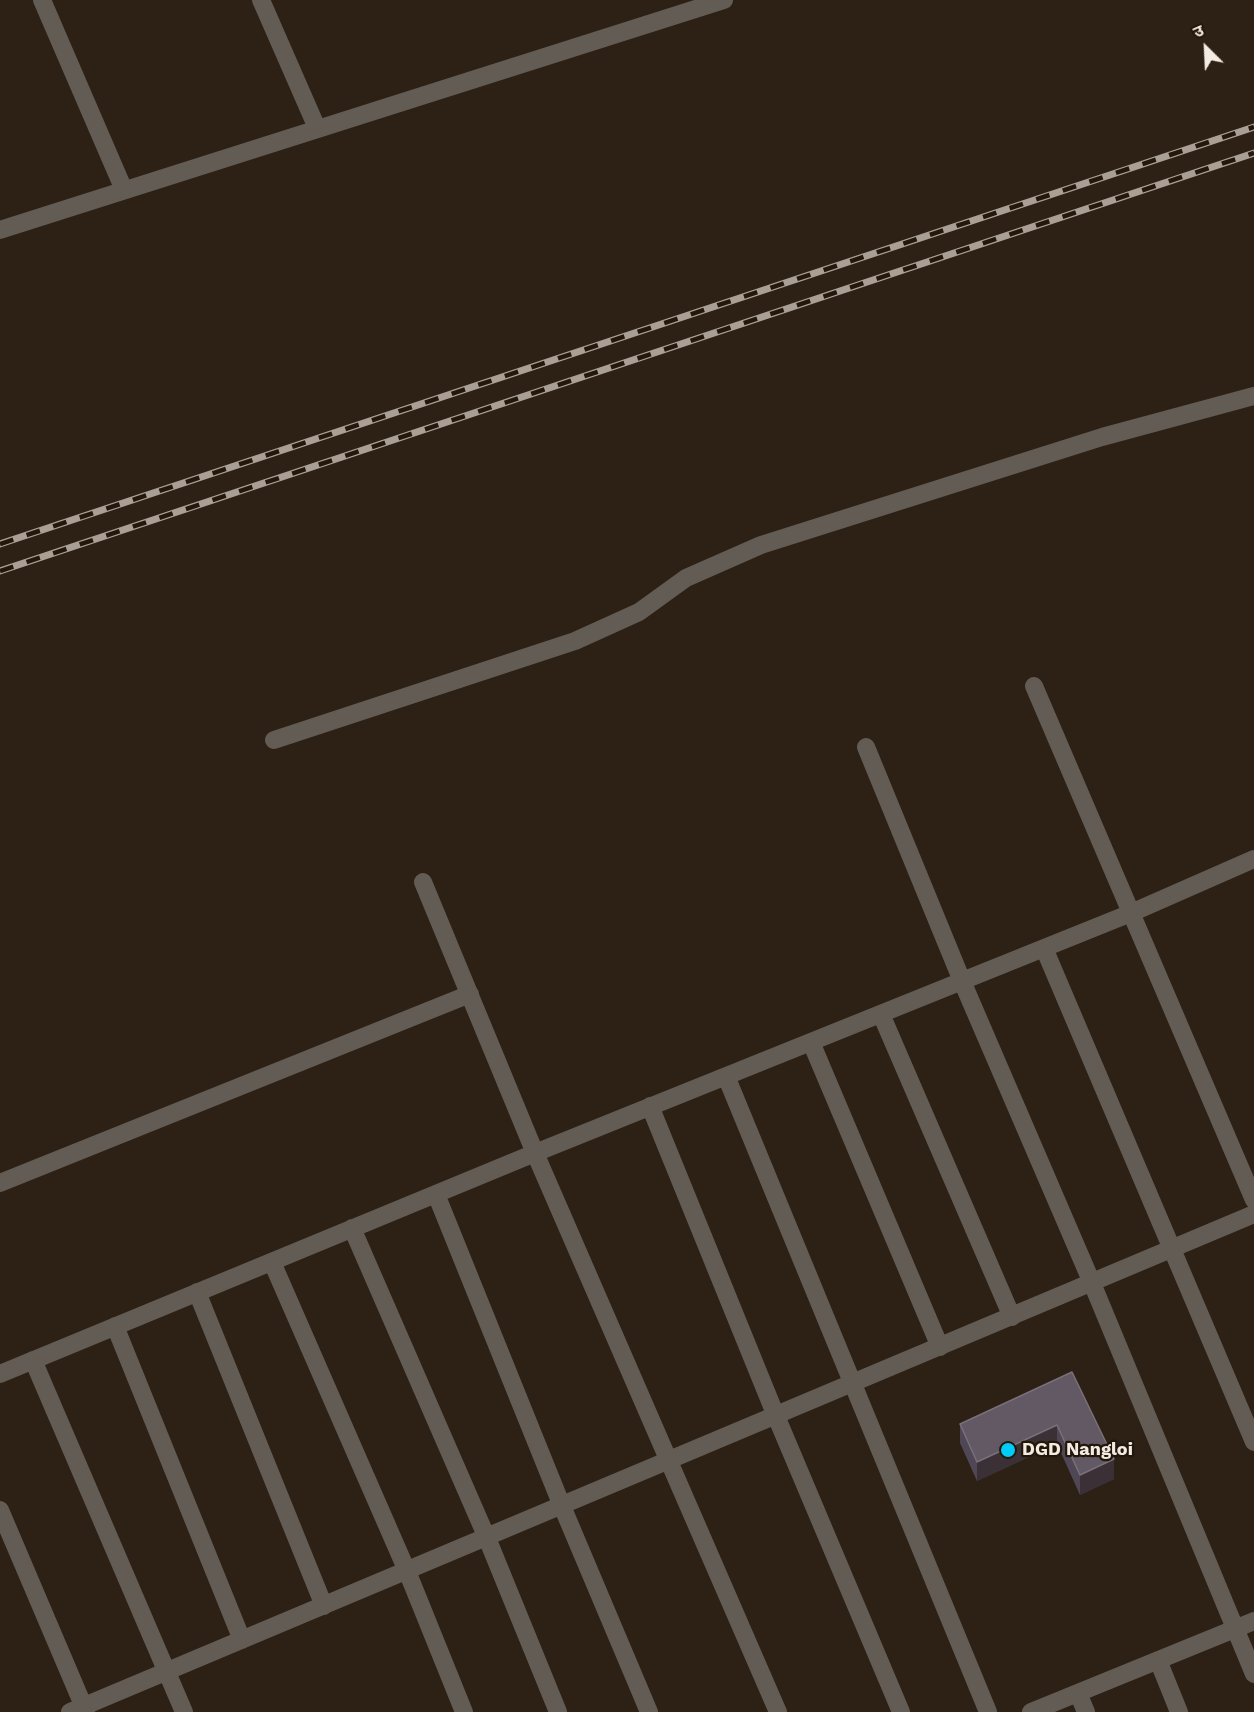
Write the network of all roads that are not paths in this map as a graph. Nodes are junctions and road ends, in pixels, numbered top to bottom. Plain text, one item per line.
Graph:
1 (42, 0) edge
2 (261, 0) edge
3 (724, 0) edge
4 (317, 128) junction
5 (124, 190) junction
6 (0, 230) edge
7 (1254, 396) edge
8 (1034, 686) dead end
9 (274, 740) dead end
10 (866, 747) dead end
11 (1254, 859) edge
12 (423, 882) dead end
13 (1131, 913) junction
14 (1044, 948) junction
15 (962, 981) junction
16 (470, 994) junction
17 (881, 1014) junction
18 (811, 1042) junction
19 (726, 1076) junction
20 (650, 1106) junction
21 (535, 1153) junction
22 (0, 1183) edge
23 (436, 1194) junction
24 (1254, 1200) edge
25 (1254, 1214) edge
26 (352, 1228) junction
27 (1172, 1248) junction
28 (272, 1262) junction
29 (1092, 1283) junction
30 (197, 1292) junction
31 (1012, 1317) junction
32 (115, 1326) junction
33 (940, 1347) junction
34 (33, 1360) junction
35 (0, 1374) edge
36 (854, 1383) junction
37 (776, 1416) junction
38 (1254, 1442) edge
39 (669, 1460) junction
40 (562, 1506) junction
41 (0, 1510) edge
42 (487, 1538) junction
43 (407, 1571) junction
44 (324, 1606) junction
45 (1254, 1620) edge
46 (1235, 1628) junction
47 (242, 1640) junction
48 (1158, 1660) junction
49 (168, 1671) junction
50 (1254, 1674) edge
51 (1078, 1693) junction
52 (80, 1710) edge
53 (184, 1712) edge
54 (464, 1712) edge
55 (558, 1712) edge
56 (649, 1712) edge
57 (778, 1712) edge
58 (901, 1712) edge
59 (988, 1712) edge
60 (1030, 1712) edge
61 (1086, 1712) edge
62 (1179, 1712) edge

1 - 5 street
2 - 4 street
3 - 4 street
4 - 5 street
5 - 6 street
7 - 9 street
8 - 13 street
10 - 15 street
11 - 13 street
12 - 16 street
13 - 14 street
13 - 24 street
14 - 15 street
14 - 27 street
15 - 17 street
15 - 29 street
16 - 21 street
16 - 22 street
17 - 18 street
17 - 31 street
18 - 19 street
18 - 33 street
19 - 20 street
19 - 36 street
20 - 21 street
20 - 37 street
21 - 23 street
21 - 39 street
23 - 26 street
23 - 40 street
25 - 27 street
26 - 28 street
26 - 42 street
27 - 29 street
27 - 38 street
28 - 30 street
28 - 43 street
29 - 31 street
29 - 46 street
30 - 32 street
30 - 44 street
31 - 33 street
32 - 34 street
32 - 47 street
33 - 36 street
34 - 35 street
34 - 49 street
36 - 37 street
36 - 59 street
37 - 39 street
37 - 58 street
39 - 40 street
39 - 57 street
40 - 42 street
40 - 56 street
41 - 52 street
42 - 43 street
42 - 55 street
43 - 44 street
43 - 54 street
44 - 47 street
45 - 46 street
46 - 48 street
46 - 50 street
47 - 49 street
48 - 51 street
48 - 62 street
49 - 52 street
49 - 53 street
51 - 60 street
51 - 61 street

